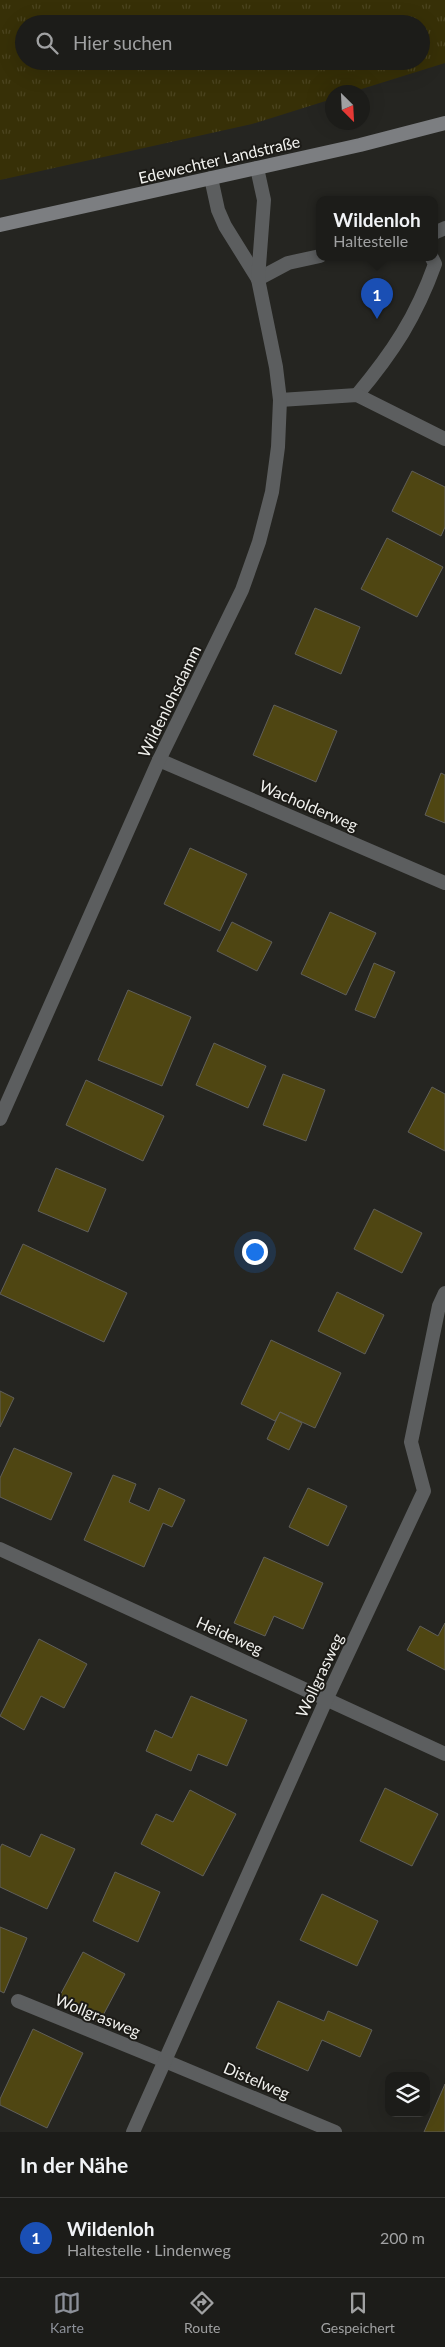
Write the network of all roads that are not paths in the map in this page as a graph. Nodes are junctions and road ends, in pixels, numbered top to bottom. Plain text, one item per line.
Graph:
1 (445, 123) edge
2 (257, 168) junction
3 (211, 178) junction
4 (0, 225) edge
5 (316, 257) edge
6 (434, 261) edge
7 (258, 279) junction
8 (357, 395) junction
9 (280, 400) junction
10 (445, 440) edge
11 (159, 760) junction
12 (445, 883) edge
13 (0, 1119) edge
14 (445, 1293) edge
15 (0, 1549) edge
16 (327, 1698) junction
17 (445, 1754) edge
18 (18, 2001) dead end
19 (164, 2061) junction
20 (133, 2132) edge
21 (335, 2132) edge

1 - 2 main road, Edewechter Landstraße
2 - 3 main road, Edewechter Landstraße
2 - 7 street, Wildenlohsdamm
3 - 4 main road, Edewechter Landstraße
3 - 7 street, Wildenlohsdamm
5 - 7 street
6 - 8 street
7 - 9 street, Wildenlohsdamm
8 - 9 street
8 - 10 street
9 - 11 street, Wildenlohsdamm
11 - 12 street, Wacholderweg
11 - 13 street, Wildenlohsdamm
14 - 16 street, Wollgrasweg
15 - 16 street, Heideweg
16 - 17 street, Heideweg
16 - 19 street, Wollgrasweg
18 - 19 street, Wollgrasweg
19 - 20 street, Wollgrasweg
19 - 21 street, Distelweg

